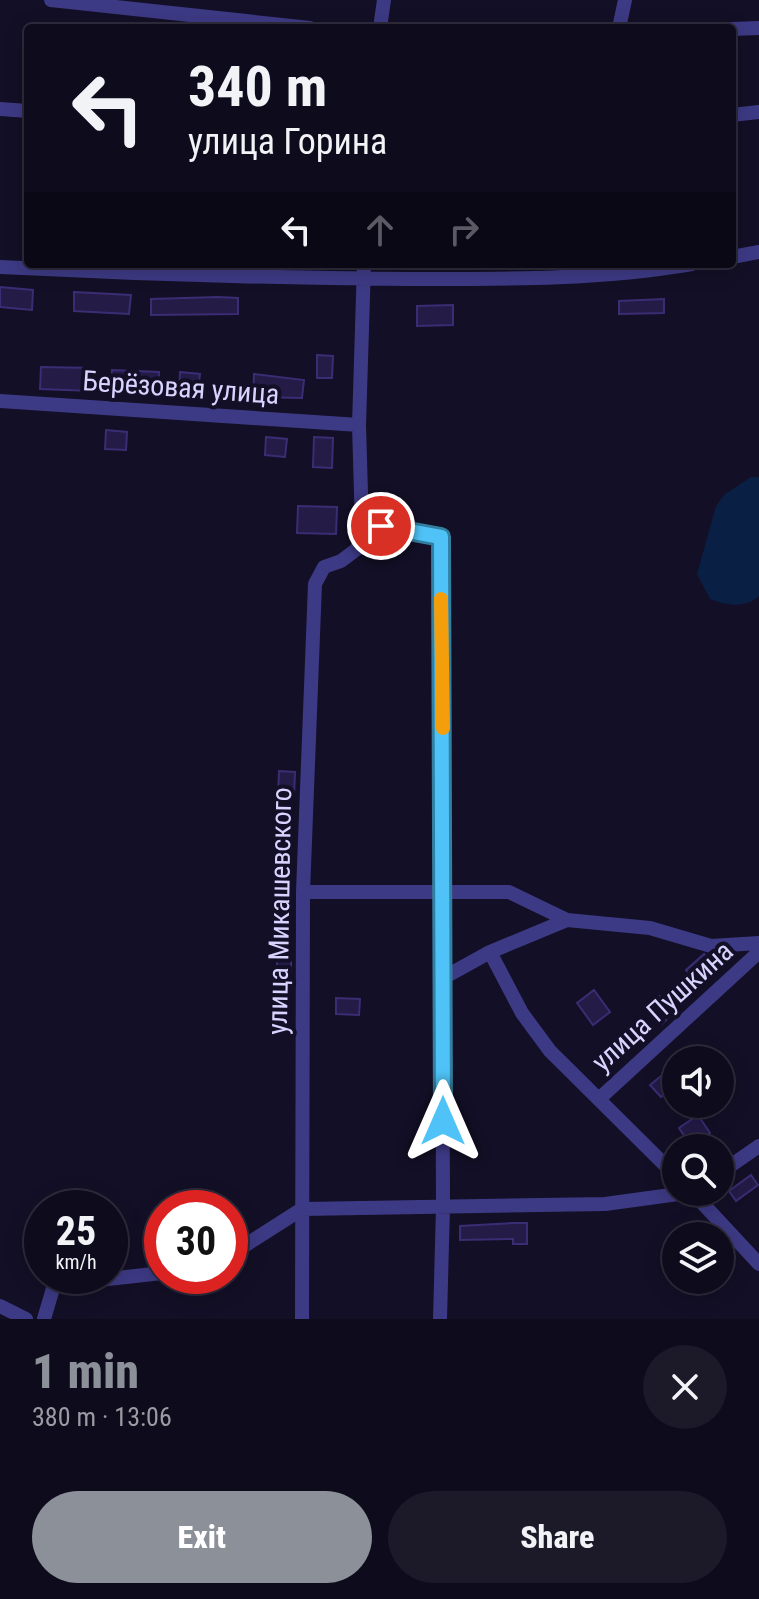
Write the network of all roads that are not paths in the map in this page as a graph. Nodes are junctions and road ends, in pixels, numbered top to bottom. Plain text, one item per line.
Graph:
1 (51, 0) edge
2 (384, 0) edge
3 (625, 0) edge
4 (273, 24) edge
5 (381, 24) edge
6 (620, 24) edge
7 (759, 28) edge
8 (736, 29) edge
9 (0, 109) edge
10 (24, 111) edge
11 (759, 112) edge
12 (736, 115) edge
13 (759, 252) edge
14 (736, 256) edge
15 (0, 267) edge
16 (24, 267) edge
17 (91, 268) edge
18 (608, 268) edge
19 (363, 271) edge
20 (0, 401) edge
21 (359, 425) junction
22 (362, 527) junction
23 (303, 892) junction
24 (443, 892) junction
25 (567, 920) junction
26 (759, 943) edge
27 (490, 952) junction
28 (759, 952) edge
29 (443, 978) junction
30 (600, 1098) junction
31 (757, 1149) edge
32 (662, 1162) edge
33 (734, 1164) edge
34 (662, 1196) edge
35 (705, 1206) edge
36 (443, 1207) junction
37 (302, 1209) junction
38 (248, 1244) edge
39 (759, 1264) edge
40 (144, 1275) edge
41 (0, 1306) edge
42 (26, 1319) edge
43 (44, 1319) edge
44 (302, 1319) edge
45 (440, 1319) edge

1 - 4 street
2 - 5 street
3 - 6 street
7 - 8 street
9 - 10 street
11 - 12 street
13 - 14 street
15 - 16 street
17 - 19 street
18 - 19 street
19 - 21 street
20 - 21 street, Берёзовая улица
21 - 22 street
22 - 23 street, улица Микашевского
22 - 24 street
23 - 24 street
23 - 37 street, улица Микашевского
24 - 25 street
24 - 29 street
25 - 26 street
25 - 27 street
27 - 29 street
27 - 30 street
28 - 30 street, улица Пушкина
29 - 36 street
30 - 32 street
31 - 33 street
34 - 36 street
35 - 39 street
36 - 37 street
36 - 45 street
37 - 38 street
37 - 44 street, улица Микашевского
40 - 43 street
41 - 42 street

